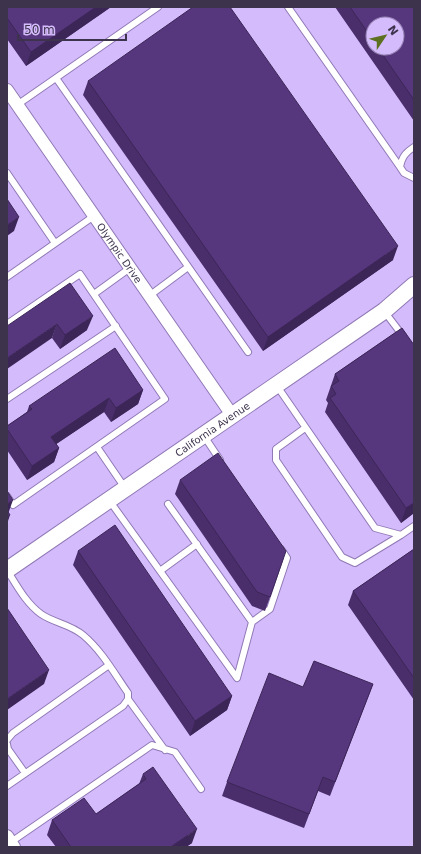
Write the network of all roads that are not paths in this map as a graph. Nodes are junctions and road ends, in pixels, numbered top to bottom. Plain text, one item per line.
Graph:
1 (158, 7) edge
2 (288, 7) edge
3 (56, 78) junction
4 (7, 90) edge
5 (17, 104) junction
6 (414, 147) edge
7 (400, 167) junction
8 (7, 173) edge
9 (414, 178) edge
10 (94, 216) junction
11 (55, 243) junction
12 (130, 268) junction
13 (188, 268) junction
14 (7, 277) edge
15 (412, 290) edge
16 (94, 294) junction
17 (150, 296) junction
18 (384, 311) junction
19 (7, 324) edge
20 (116, 326) junction
21 (406, 340) edge
22 (248, 352) dead end
23 (276, 385) junction
24 (7, 399) edge
25 (232, 415) junction
26 (305, 428) junction
27 (203, 435) junction
28 (97, 447) junction
29 (225, 468) edge
30 (125, 489) junction
31 (7, 496) edge
32 (109, 500) junction
33 (168, 504) dead end
34 (414, 526) edge
35 (401, 534) junction
36 (197, 544) junction
37 (278, 545) edge
38 (7, 570) edge
39 (160, 571) junction
40 (252, 622) junction
41 (109, 665) junction
42 (128, 698) junction
43 (7, 740) edge
44 (7, 744) edge
45 (165, 750) junction
46 (25, 773) junction
47 (7, 786) edge
48 (201, 789) dead end
49 (11, 842) edge

1 - 3 lane
2 - 7 lane
3 - 5 lane
3 - 13 lane
4 - 5 street, Olympic Drive
5 - 10 street, Olympic Drive
6 - 7 lane
7 - 9 lane
8 - 11 lane
10 - 11 lane
10 - 12 street, Olympic Drive
11 - 14 lane
12 - 16 lane
12 - 17 street, Olympic Drive
13 - 17 lane
13 - 22 lane
15 - 18 main road, California Avenue
16 - 19 lane
16 - 20 lane
17 - 25 street, Olympic Drive
18 - 21 lane
18 - 23 main road, California Avenue
20 - 24 lane
20 - 28 lane
23 - 25 main road, California Avenue
23 - 26 lane
25 - 27 main road, California Avenue
26 - 35 lane
26 - 35 lane
27 - 29 lane
27 - 30 main road, California Avenue
28 - 30 lane
28 - 31 lane
30 - 32 main road, California Avenue
32 - 38 main road, California Avenue
32 - 39 lane
33 - 36 lane
34 - 35 lane
36 - 39 lane
36 - 40 lane
37 - 40 lane
38 - 41 lane
39 - 40 lane
41 - 42 lane
41 - 43 lane
42 - 45 lane
42 - 46 lane
44 - 46 lane
45 - 48 lane
45 - 49 lane
46 - 47 lane

